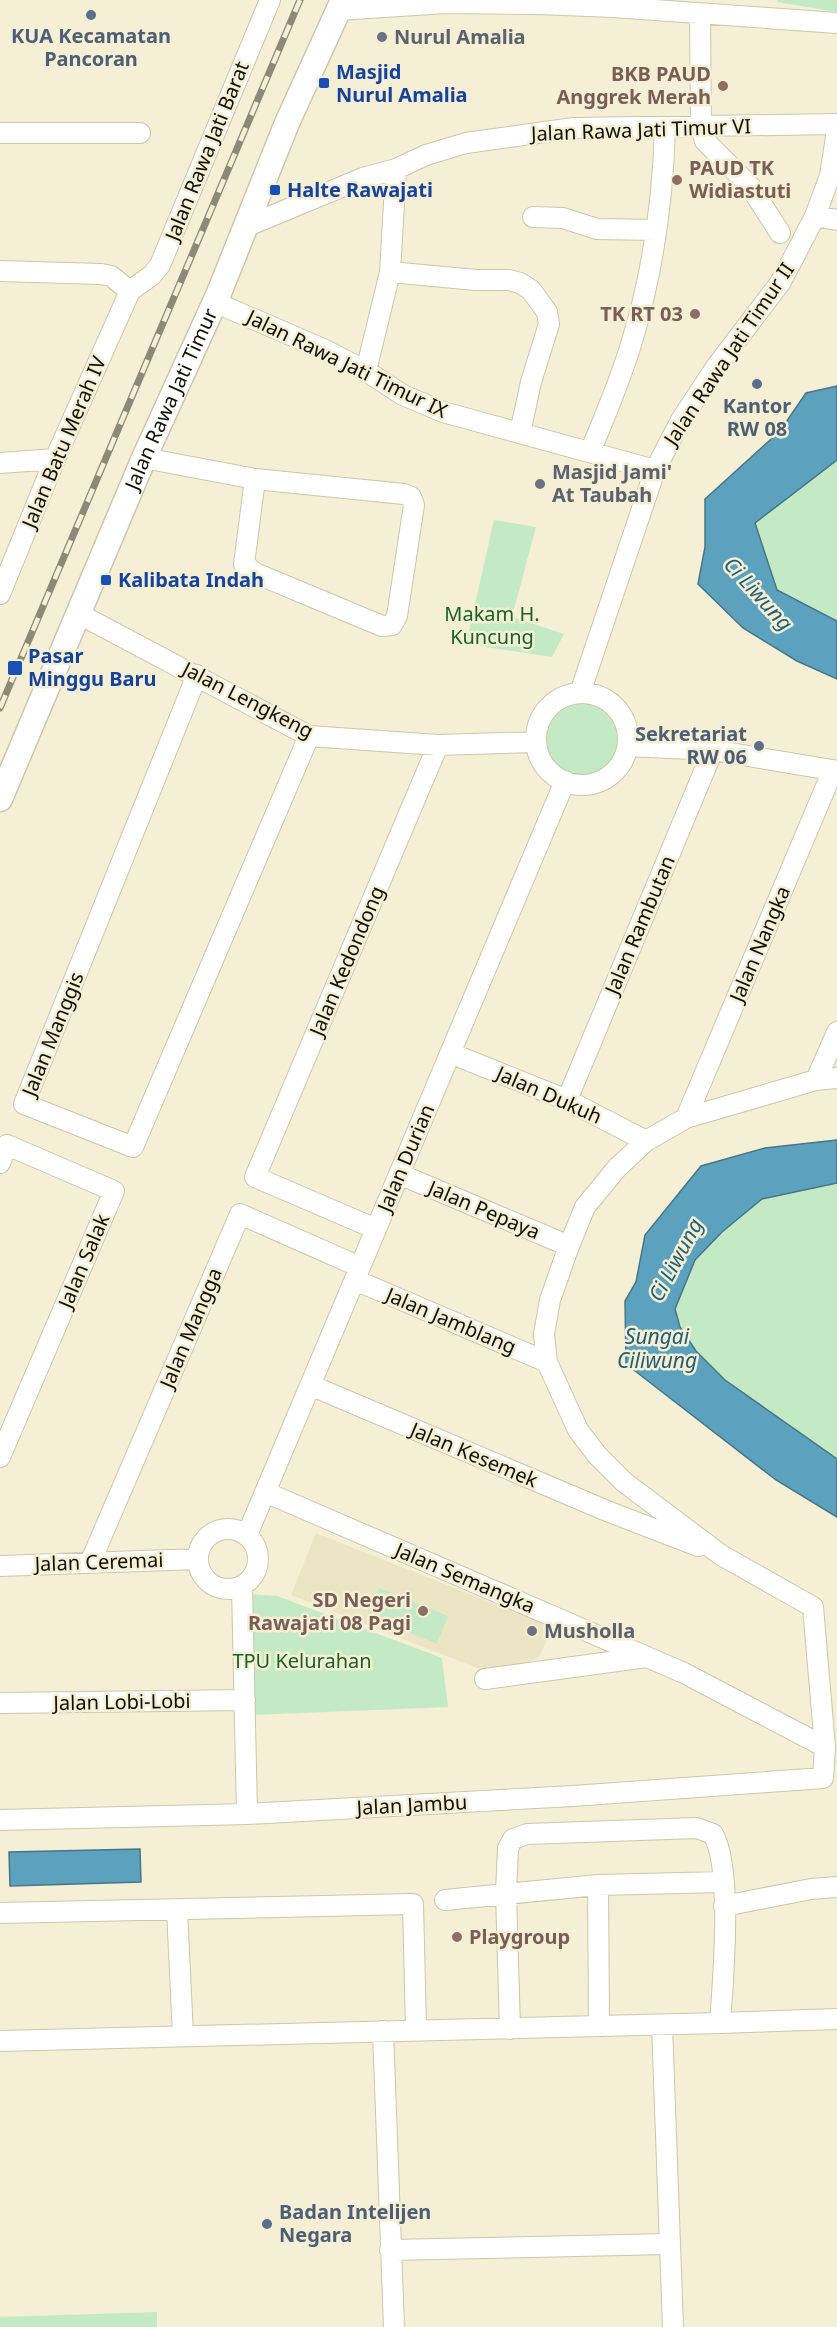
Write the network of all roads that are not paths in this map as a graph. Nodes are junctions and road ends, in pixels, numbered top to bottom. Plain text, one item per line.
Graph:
1 (270, 0) edge
2 (341, 5) edge
3 (700, 15) junction
4 (837, 23) edge
5 (837, 124) edge
6 (665, 127) junction
7 (701, 128) junction
8 (837, 130) edge
9 (0, 133) edge
10 (140, 133) dead end
11 (396, 169) junction
12 (815, 216) junction
13 (532, 217) dead end
14 (837, 220) edge
15 (245, 226) junction
16 (655, 230) junction
17 (780, 233) dead end
18 (0, 271) edge
19 (390, 272) junction
20 (130, 291) junction
21 (214, 302) junction
22 (366, 371) junction
23 (520, 433) junction
24 (590, 452) junction
25 (144, 458) junction
26 (55, 459) junction
27 (0, 463) edge
28 (655, 470) junction
29 (255, 479) junction
30 (0, 594) edge
31 (79, 614) junction
32 (197, 675) junction
33 (582, 686) junction
34 (309, 736) junction
35 (536, 742) junction
36 (438, 745) junction
37 (628, 746) junction
38 (713, 750) junction
39 (835, 771) edge
40 (565, 782) junction
41 (0, 799) edge
42 (837, 1032) edge
43 (450, 1053) junction
44 (837, 1078) edge
45 (816, 1080) junction
46 (567, 1100) junction
47 (686, 1118) junction
48 (646, 1141) junction
49 (0, 1163) edge
50 (399, 1174) junction
51 (376, 1229) junction
52 (568, 1246) junction
53 (357, 1274) junction
54 (547, 1362) junction
55 (310, 1386) junction
56 (0, 1457) edge
57 (624, 1482) junction
58 (265, 1492) junction
59 (607, 1511) junction
60 (247, 1534) junction
61 (721, 1555) junction
62 (198, 1559) junction
63 (90, 1563) junction
64 (0, 1566) edge
65 (242, 1586) junction
66 (647, 1657) junction
67 (485, 1679) dead end
68 (244, 1700) junction
69 (0, 1703) edge
70 (825, 1747) junction
71 (247, 1814) junction
72 (0, 1820) edge
73 (723, 1882) junction
74 (598, 1885) junction
75 (837, 1887) edge
76 (506, 1893) junction
77 (445, 1900) dead end
78 (724, 1906) junction
79 (177, 1910) junction
80 (0, 1913) edge
81 (837, 2019) edge
82 (720, 2023) junction
83 (599, 2024) junction
84 (662, 2025) junction
85 (510, 2029) junction
86 (416, 2030) junction
87 (383, 2031) junction
88 (183, 2035) junction
89 (0, 2041) edge
90 (669, 2244) junction
91 (390, 2250) junction
92 (394, 2327) edge
93 (673, 2327) edge

1 - 20 street, Jalan Rawa Jati Barat
2 - 3 street
2 - 15 main road, Jalan Rawa Jati Timur
3 - 4 street
3 - 7 street
5 - 7 street, Jalan Rawa Jati Timur VI
6 - 7 street, Jalan Rawa Jati Timur VI
6 - 11 street, Jalan Rawa Jati Timur VI
6 - 16 street
7 - 17 street
8 - 12 street, Jalan Rawa Jati Timur II
9 - 10 street
11 - 15 street, Jalan Rawa Jati Timur VI
11 - 19 street
12 - 14 street
12 - 28 street, Jalan Rawa Jati Timur II
13 - 16 street
15 - 21 main road, Jalan Rawa Jati Timur
16 - 24 street
18 - 20 street
19 - 22 street
19 - 23 street
20 - 26 street, Jalan Batu Merah IV
21 - 22 street, Jalan Rawa Jati Timur IX
21 - 25 main road, Jalan Rawa Jati Timur
22 - 23 street, Jalan Rawa Jati Timur IX
23 - 24 street, Jalan Rawa Jati Timur IX
24 - 28 street, Jalan Rawa Jati Timur IX
25 - 29 street
25 - 31 main road, Jalan Rawa Jati Timur
26 - 27 street
26 - 30 street, Jalan Batu Merah IV
28 - 33 street, Jalan Rawa Jati Timur II
29 - 29 street
31 - 32 street, Jalan Lengkeng
31 - 41 main road, Jalan Rawa Jati Timur
32 - 34 street, Jalan Lengkeng
32 - 34 street, Jalan Manggis
33 - 35 street
33 - 37 street
34 - 36 street, Jalan Lengkeng
35 - 36 street, Jalan Lengkeng
35 - 40 street
36 - 51 street, Jalan Kedondong
37 - 38 street
37 - 40 street
38 - 39 street
38 - 46 street, Jalan Rambutan
39 - 47 street, Jalan Nangka
40 - 43 street, Jalan Durian
42 - 45 street
43 - 46 street, Jalan Dukuh
43 - 50 street, Jalan Durian
44 - 45 street
45 - 47 street
46 - 48 street, Jalan Dukuh
47 - 48 street
48 - 52 street
49 - 56 street, Jalan Salak
50 - 51 street, Jalan Durian
50 - 52 street, Jalan Pepaya
51 - 53 street, Jalan Durian
52 - 54 street
53 - 54 street, Jalan Jamblang
53 - 55 street, Jalan Durian
53 - 63 street, Jalan Mangga
54 - 57 street
55 - 58 street, Jalan Durian
55 - 59 street, Jalan Kesemek
57 - 59 street
57 - 61 street
58 - 60 street, Jalan Durian
58 - 66 street, Jalan Semangka
59 - 61 street
60 - 62 street
60 - 65 street
61 - 70 street
62 - 63 street, Jalan Ceremai
62 - 65 street
63 - 64 street, Jalan Ceremai
65 - 68 street
66 - 67 street
66 - 70 street, Jalan Semangka
68 - 69 street, Jalan Lobi-Lobi
68 - 71 street
70 - 71 street, Jalan Jambu
71 - 72 street, Jalan Jambu
73 - 74 street
73 - 76 street
73 - 78 street
74 - 76 street
74 - 83 street
75 - 78 street
76 - 77 street
76 - 85 street
78 - 82 street
79 - 80 street
79 - 86 street
79 - 88 street
81 - 82 street
82 - 84 street
83 - 84 street
83 - 85 street
84 - 90 street
85 - 86 street
86 - 87 street
87 - 88 street
87 - 91 street
88 - 89 street
90 - 91 street
90 - 93 street
91 - 92 street

